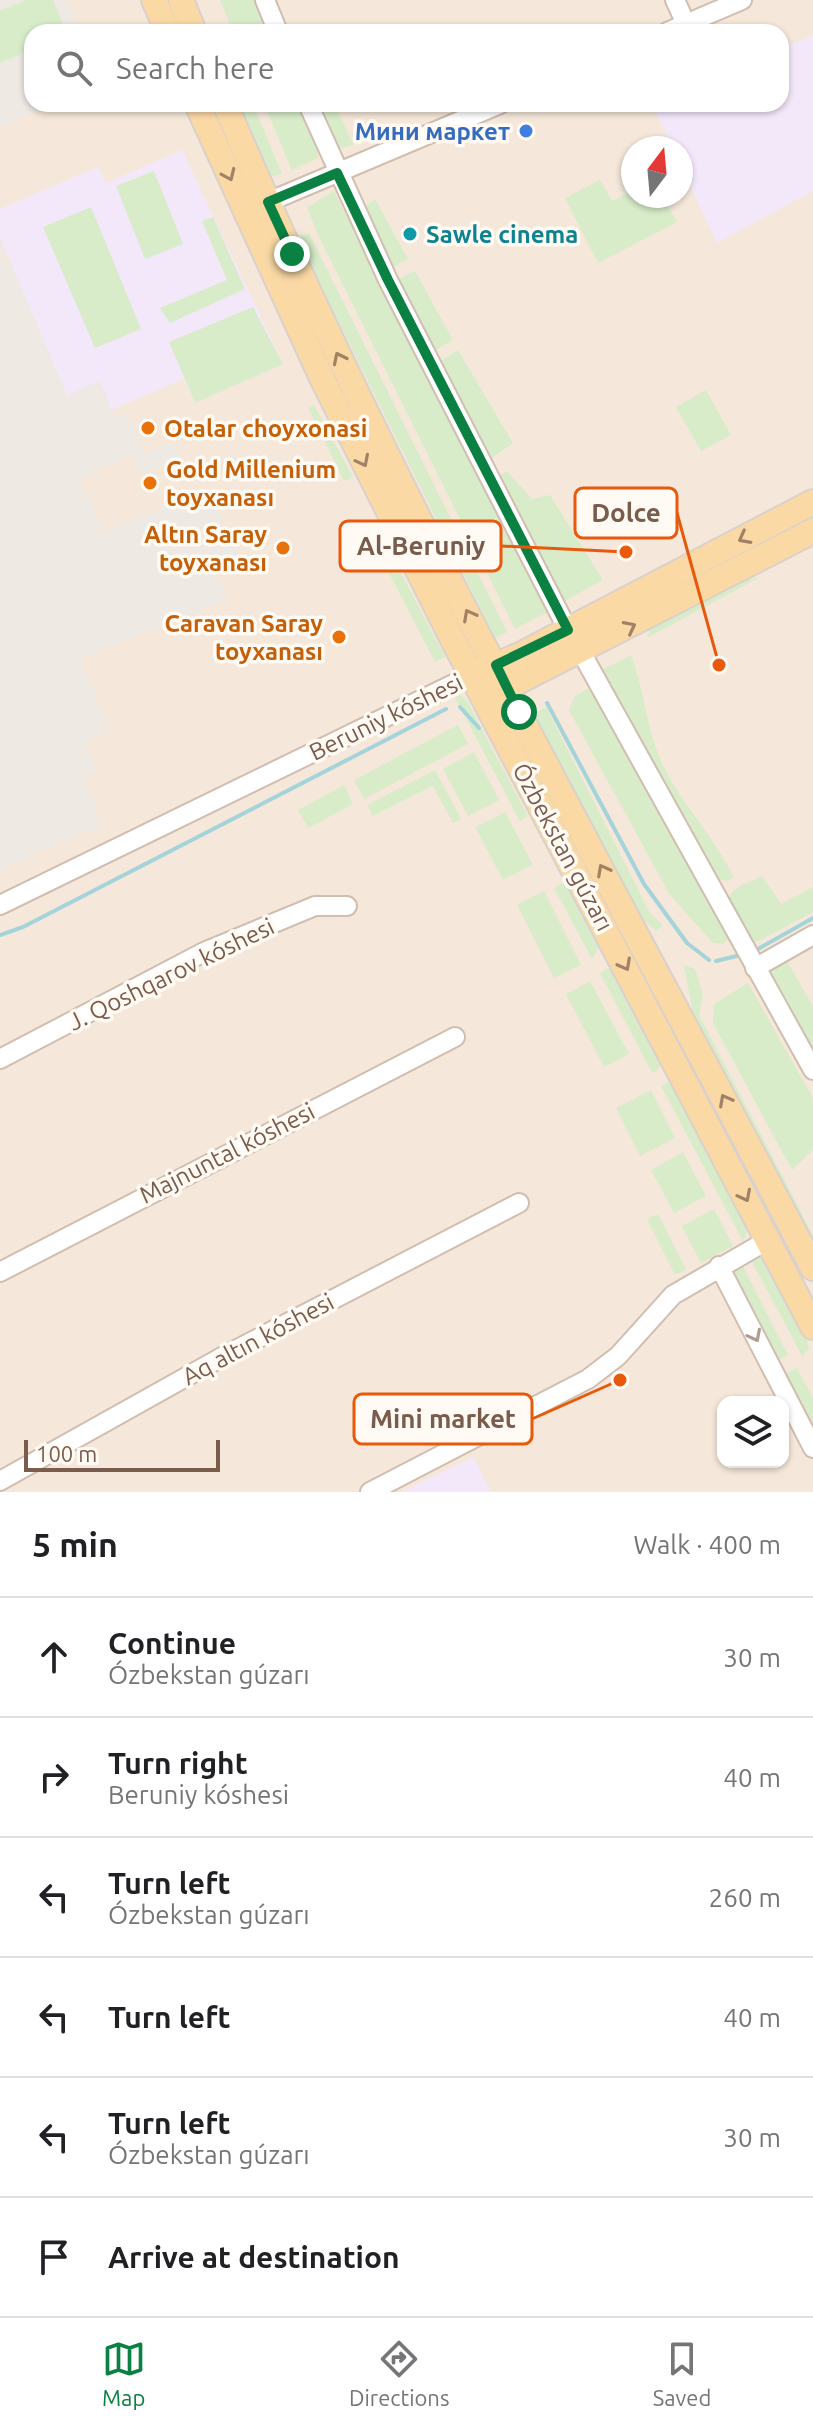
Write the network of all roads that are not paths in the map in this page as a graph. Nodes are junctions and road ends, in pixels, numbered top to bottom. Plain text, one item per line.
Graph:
1 (154, 0) edge
2 (181, 0) edge
3 (265, 0) edge
4 (675, 0) edge
5 (742, 0) edge
6 (164, 24) edge
7 (191, 24) edge
8 (275, 24) edge
9 (686, 24) joint
10 (201, 112) edge
11 (229, 112) edge
12 (311, 112) edge
13 (481, 112) edge
14 (337, 173) junction
15 (268, 202) junction
16 (813, 502) edge
17 (813, 531) edge
18 (568, 630) junction
19 (581, 652) junction
20 (524, 653) junction
21 (496, 665) junction
22 (472, 675) junction
23 (536, 675) junction
24 (507, 688) junction
25 (484, 698) junction
26 (0, 905) edge
27 (347, 906) dead end
28 (813, 935) edge
29 (755, 968) junction
30 (455, 1037) dead end
31 (0, 1059) edge
32 (813, 1070) edge
33 (519, 1203) dead end
34 (768, 1240) junction
35 (719, 1266) junction
36 (813, 1268) edge
37 (0, 1272) edge
38 (813, 1327) edge
39 (813, 1448) edge
40 (0, 1481) edge
41 (370, 1492) edge

1 - 6 main road
2 - 7 main road
3 - 8 street
4 - 9 street
5 - 9 street
10 -> 22 main road, Ózbekstan gúzarı
11 - 15 main road, Ózbekstan gúzarı
12 - 14 street
13 - 14 street
14 - 15 street
14 - 18 street
21 -> 15 main road, Ózbekstan gúzarı
16 -> 18 main road, Beruniy kóshesi
19 -> 17 main road, Beruniy kóshesi
18 - 20 main road, Beruniy kóshesi
19 - 23 main road, Beruniy kóshesi
19 - 29 street
20 - 21 main road, Beruniy kóshesi
20 - 23 main road
21 - 22 main road, Beruniy kóshesi
21 - 24 main road, Ózbekstan gúzarı
22 - 25 main road, Ózbekstan gúzarı
22 - 26 street, Beruniy kóshesi
23 - 24 main road, Beruniy kóshesi
24 - 25 main road, Beruniy kóshesi
36 -> 24 main road, Ózbekstan gúzarı
25 -> 34 main road, Ózbekstan gúzarı
27 - 31 street, J. Qoshqarov kóshesi
28 - 29 street
29 - 32 street
30 - 37 street, Majnuntal kóshesi
33 - 40 street, Aq altın kóshesi
34 - 35 street
34 - 38 main road, Ózbekstan gúzarı
35 -> 39 street
35 - 41 street

